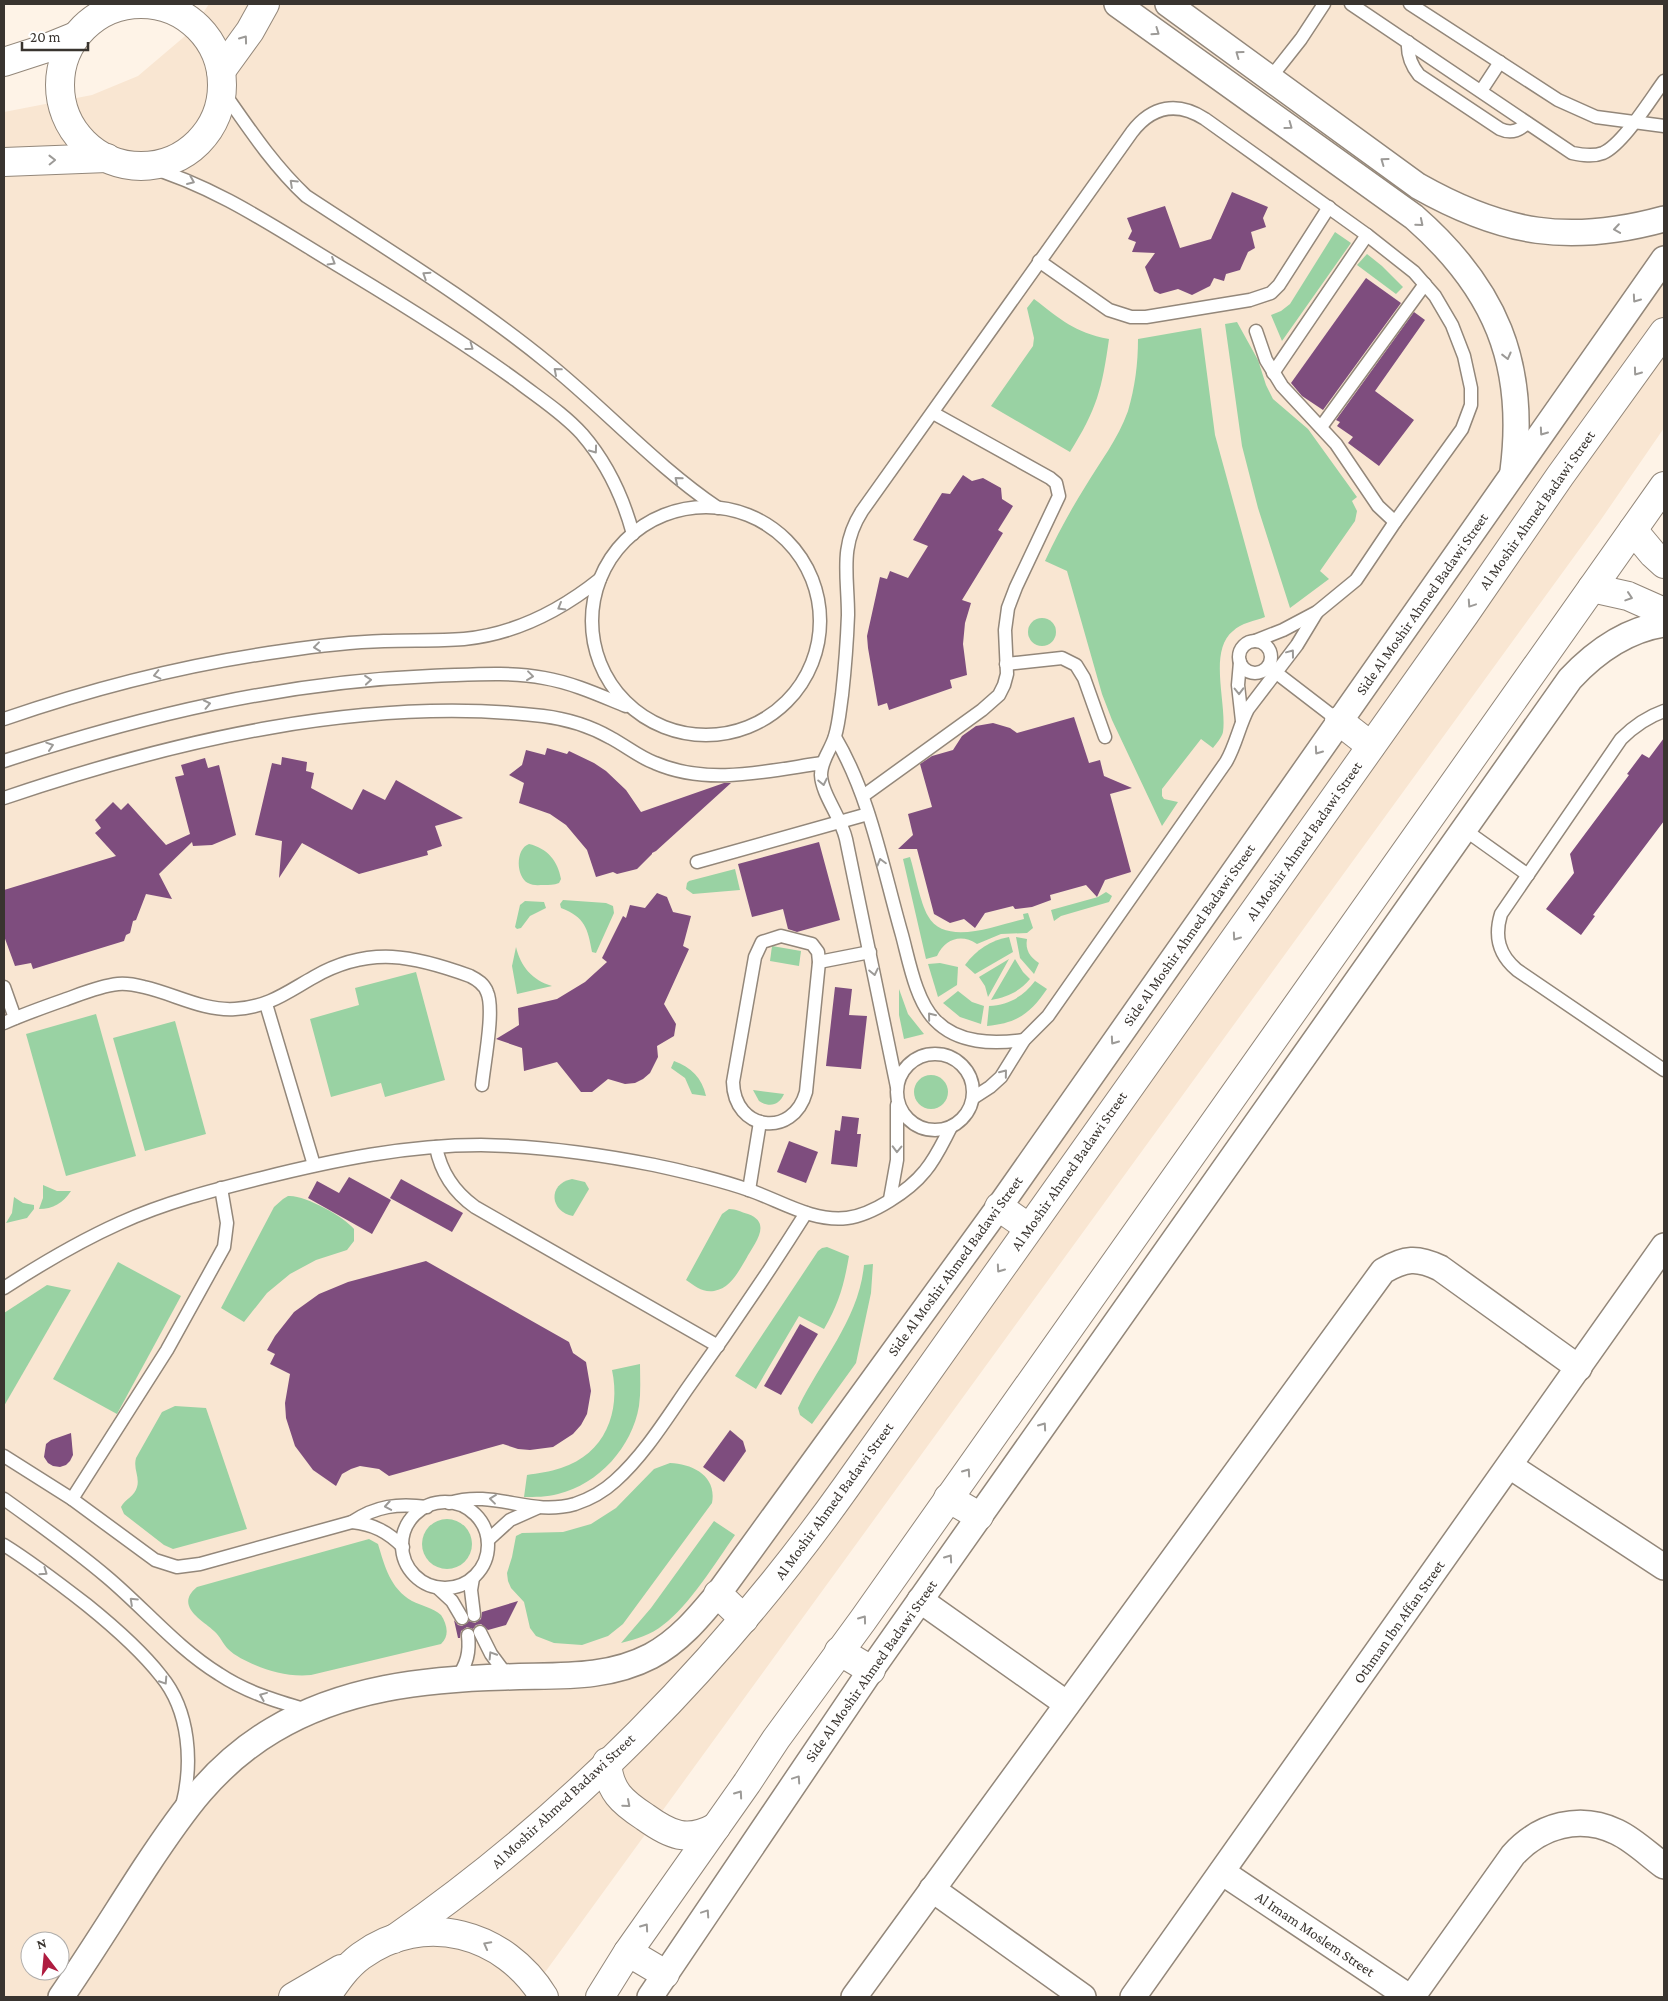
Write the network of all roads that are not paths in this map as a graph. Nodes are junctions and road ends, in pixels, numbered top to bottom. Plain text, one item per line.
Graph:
1 (265, 4) edge
2 (1117, 4) edge
3 (1168, 4) edge
4 (1324, 4) edge
5 (1351, 4) edge
6 (1410, 4) edge
7 (157, 5) edge
8 (76, 36) junction
9 (1408, 42) junction
10 (4, 62) edge
11 (1500, 62) junction
12 (1271, 77) junction
13 (221, 81) junction
14 (1664, 81) edge
15 (1481, 91) junction
16 (1254, 101) junction
17 (1634, 122) junction
18 (1528, 123) junction
19 (1664, 126) edge
20 (107, 158) junction
21 (4, 162) edge
22 (145, 166) junction
23 (1329, 207) junction
24 (1664, 218) edge
25 (1367, 235) junction
26 (1664, 259) edge
27 (1040, 261) junction
28 (1425, 284) junction
29 (1256, 331) dead end
30 (1664, 332) edge
31 (1273, 373) junction
32 (933, 413) junction
33 (1321, 427) junction
34 (1513, 474) junction
35 (1664, 486) edge
36 (718, 508) junction
37 (1395, 522) junction
38 (1633, 530) junction
39 (633, 534) junction
40 (1664, 564) edge
41 (600, 579) junction
42 (1592, 588) junction
43 (1317, 612) junction
44 (1664, 612) edge
45 (1664, 624) edge
46 (1255, 641) junction
47 (1240, 662) junction
48 (1006, 664) junction
49 (1272, 669) junction
50 (630, 707) junction
51 (1664, 711) edge
52 (4, 719) edge
53 (1242, 721) junction
54 (1339, 721) junction
55 (835, 737) junction
56 (1105, 737) dead end
57 (1371, 746) junction
58 (4, 761) edge
59 (822, 763) junction
60 (863, 796) junction
61 (4, 798) edge
62 (868, 814) junction
63 (841, 822) junction
64 (1464, 830) junction
65 (697, 862) dead end
66 (1528, 875) junction
67 (870, 952) junction
68 (819, 962) junction
69 (4, 987) edge
70 (266, 1004) junction
71 (9, 1020) edge
72 (959, 1036) junction
73 (1024, 1040) junction
74 (949, 1057) junction
75 (1664, 1070) edge
76 (482, 1085) dead end
77 (897, 1086) junction
78 (973, 1098) junction
79 (897, 1100) junction
80 (760, 1122) junction
81 (951, 1127) junction
82 (436, 1147) junction
83 (314, 1165) junction
84 (221, 1188) junction
85 (749, 1190) junction
86 (890, 1199) junction
87 (998, 1208) junction
88 (806, 1214) junction
89 (1029, 1228) junction
90 (1664, 1246) edge
91 (4, 1288) edge
92 (718, 1346) junction
93 (1579, 1368) junction
94 (4, 1456) edge
95 (1510, 1466) junction
96 (948, 1498) junction
97 (4, 1499) edge
98 (72, 1500) junction
99 (448, 1503) junction
100 (427, 1507) junction
101 (537, 1508) junction
102 (979, 1516) junction
103 (352, 1522) junction
104 (488, 1540) junction
105 (4, 1545) edge
106 (403, 1547) junction
107 (1664, 1567) edge
108 (473, 1578) junction
109 (438, 1588) junction
110 (718, 1594) junction
111 (920, 1600) junction
112 (744, 1619) junction
113 (839, 1651) junction
114 (871, 1670) junction
115 (508, 1676) junction
116 (457, 1678) junction
117 (1067, 1704) junction
118 (309, 1711) junction
119 (607, 1762) junction
120 (179, 1816) junction
121 (716, 1827) junction
122 (1664, 1866) edge
123 (1222, 1872) junction
124 (932, 1889) junction
125 (394, 1939) junction
126 (628, 1952) junction
127 (361, 1956) junction
128 (665, 1974) junction
129 (61, 1997) edge
130 (293, 1997) edge
131 (326, 1997) edge
132 (544, 1997) edge
133 (600, 1997) edge
134 (650, 1997) edge
135 (854, 1997) edge
136 (1083, 1997) edge
137 (1133, 1997) edge
138 (1411, 1997) edge

13 -> 1 street
2 -> 16 street
12 -> 3 street
4 - 12 lane
5 - 9 lane
6 - 11 lane
7 - 8 street
7 - 13 street
8 - 10 street
8 - 20 street
9 - 15 lane
9 - 18 lane
11 - 15 lane
11 - 17 lane
12 - 16 street
24 -> 12 street
13 - 22 street
36 -> 13 lane
14 - 17 lane
15 - 18 lane
16 -> 34 street
17 - 18 lane
17 - 19 lane
21 -> 20 street
20 - 22 street
22 -> 39 lane
23 - 25 lane
23 - 27 lane
23 - 27 lane
25 - 28 lane
25 - 31 lane
26 -> 34 street, Side Al Moshir Ahmed Badawi Street
27 - 32 lane
28 - 33 lane
28 - 37 lane
29 - 31 lane
30 -> 57 street, Al Moshir Ahmed Badawi Street
31 - 33 lane
32 - 48 lane
32 - 55 lane
33 - 37 lane
34 - 54 street, Side Al Moshir Ahmed Badawi Street
35 - 38 street
36 - 39 lane
36 - 50 lane
37 - 43 lane
38 - 40 street
38 - 42 street
39 - 41 lane
41 - 50 lane
41 -> 52 lane
42 -> 44 street
96 -> 42 street
43 - 46 lane
49 -> 43 lane
45 - 64 street, Side Al Moshir Ahmed Badawi Street
46 - 47 lane
46 - 49 lane
47 - 49 lane
47 -> 53 lane
48 - 56 lane
48 - 60 lane
49 - 53 lane
49 - 54 lane
58 -> 50 lane
51 - 66 lane
53 - 73 lane
54 - 57 street
54 -> 87 street, Side Al Moshir Ahmed Badawi Street
55 - 59 lane
55 - 60 lane
57 -> 89 street, Al Moshir Ahmed Badawi Street
59 - 61 lane
59 -> 63 lane
60 - 62 lane
62 - 63 lane
72 -> 62 lane
63 - 65 lane
63 - 67 lane
64 - 66 lane
102 -> 64 street, Side Al Moshir Ahmed Badawi Street
66 - 75 lane
67 - 68 lane
67 -> 77 lane
68 - 80 lane
68 - 80 lane
69 - 71 lane
70 - 71 lane
70 - 76 lane
70 - 83 lane
72 - 73 lane
72 - 74 lane
78 -> 73 lane
74 - 77 lane
74 - 78 lane
77 - 79 lane
78 - 81 lane
79 - 81 lane
79 -> 86 lane
80 - 85 lane
81 - 86 lane
82 - 83 lane
82 - 85 lane
82 - 92 lane
83 - 84 lane
84 - 91 lane
84 - 98 lane
85 - 88 lane
86 - 88 lane
87 - 89 street
87 - 110 street, Side Al Moshir Ahmed Badawi Street
88 - 92 lane
89 -> 112 street, Al Moshir Ahmed Badawi Street
90 - 93 street, Othman Ibn Affan Street
92 - 101 lane
93 - 95 street, Othman Ibn Affan Street
93 - 117 street
94 - 98 lane
95 - 107 street
95 - 123 street, Othman Ibn Affan Street
96 - 102 street
113 -> 96 street
118 -> 97 lane
98 - 103 lane
99 - 100 lane
101 -> 99 lane
99 - 104 lane
100 -> 103 lane
100 - 106 lane
101 - 104 lane
111 -> 102 street, Side Al Moshir Ahmed Badawi Street
103 - 106 lane
104 - 108 lane
105 -> 120 lane
106 - 109 lane
108 - 109 lane
108 - 109 lane
110 - 112 street
110 - 115 street, Side Al Moshir Ahmed Badawi Street
111 - 114 street, Side Al Moshir Ahmed Badawi Street
111 - 117 street
112 - 119 street, Al Moshir Ahmed Badawi Street
113 - 114 street
121 -> 113 street
128 -> 114 street, Side Al Moshir Ahmed Badawi Street
115 - 116 street, Side Al Moshir Ahmed Badawi Street
115 -> 116 lane
116 - 118 street, Side Al Moshir Ahmed Badawi Street
117 - 124 street
118 - 120 street, Side Al Moshir Ahmed Badawi Street
119 -> 121 street
119 - 125 street, Al Moshir Ahmed Badawi Street
120 - 129 street, Side Al Moshir Ahmed Badawi Street
126 -> 121 street
122 - 138 street
123 - 137 street, Othman Ibn Affan Street
123 - 138 street, Al Imam Moslem Street
124 - 135 street
124 - 136 street
125 - 127 street
132 -> 125 street
126 - 128 street
126 - 133 street
127 - 130 street
127 - 131 street
128 - 134 street, Side Al Moshir Ahmed Badawi Street

